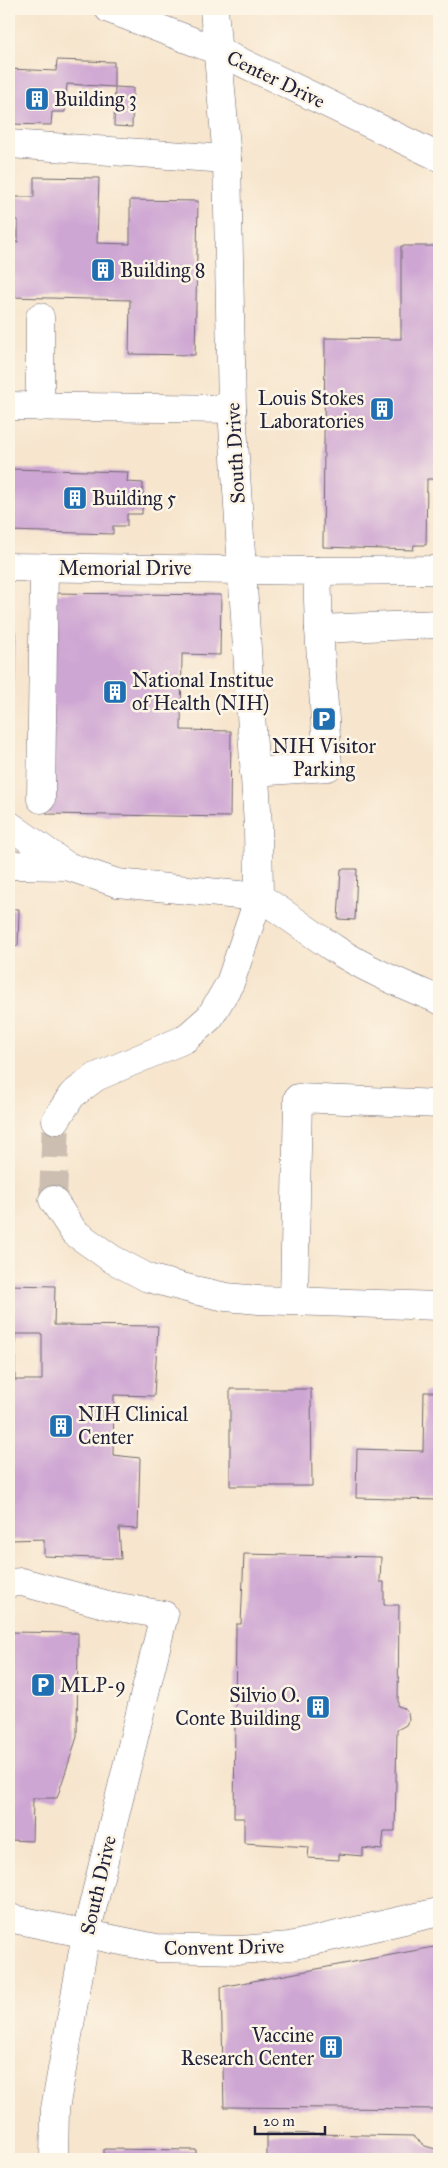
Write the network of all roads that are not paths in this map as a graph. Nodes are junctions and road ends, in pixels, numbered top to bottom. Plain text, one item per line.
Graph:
1 (109, 9) edge
2 (214, 9) edge
3 (218, 51) junction
4 (9, 144) edge
5 (439, 157) edge
6 (227, 159) junction
7 (40, 317) dead end
8 (9, 406) edge
9 (40, 407) junction
10 (232, 409) junction
11 (9, 567) edge
12 (44, 568) junction
13 (241, 569) junction
14 (439, 570) edge
15 (317, 571) junction
16 (439, 624) edge
17 (319, 629) junction
18 (254, 772) junction
19 (40, 799) dead end
20 (9, 824) edge
21 (9, 864) edge
22 (67, 866) junction
23 (259, 897) junction
24 (439, 1000) edge
25 (439, 1104) edge
26 (56, 1120) tunnel mouth
27 (53, 1200) tunnel mouth
28 (294, 1300) junction
29 (439, 1306) edge
30 (9, 1583) edge
31 (439, 1912) edge
32 (9, 1918) edge
33 (86, 1934) junction
34 (54, 2159) edge

1 - 3 street, Center Drive
2 - 3 street, South Drive
3 - 5 street, Center Drive
3 - 6 street, South Drive
4 - 6 street
6 - 10 street, South Drive
7 - 9 street
8 - 9 street
9 - 10 street
10 - 13 street, South Drive
11 - 12 street, Memorial Drive
12 - 13 street, Memorial Drive
12 - 19 street
13 - 15 street, Memorial Drive
13 - 18 street, South Drive
14 - 15 street, Memorial Drive
15 - 17 street
16 - 17 street
17 - 18 street
18 - 23 street, South Drive
20 - 22 street
21 - 22 street
22 - 23 street
23 - 24 street
23 - 26 street, South Drive
25 - 28 street
27 - 28 street
28 - 29 street
30 - 33 street, South Drive
31 - 33 street, Convent Drive
32 - 33 street, Convent Drive
33 - 34 street, South Drive

